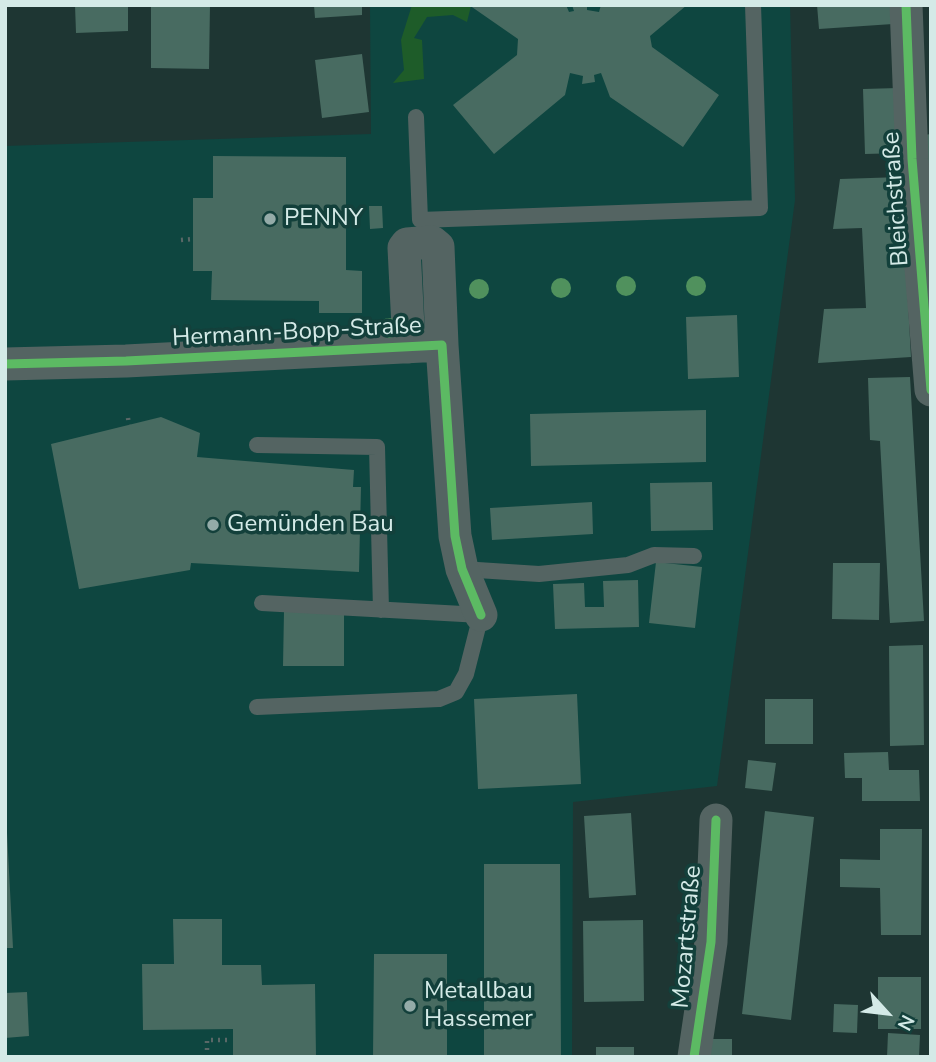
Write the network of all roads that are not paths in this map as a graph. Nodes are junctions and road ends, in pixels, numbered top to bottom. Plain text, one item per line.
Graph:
1 (753, 5) edge
2 (906, 5) edge
3 (416, 117) dead end
4 (921, 117) edge
5 (442, 345) junction
6 (409, 347) junction
7 (930, 350) edge
8 (5, 364) edge
9 (931, 390) edge
10 (257, 445) dead end
11 (694, 556) dead end
12 (462, 569) junction
13 (262, 603) dead end
14 (381, 610) junction
15 (481, 615) junction
16 (257, 708) dead end
17 (716, 820) dead end
18 (694, 1057) edge

1 - 3 lane
2 - 4 street, Bleichstraße
4 - 7 street, Bleichstraße
5 - 6 street, Hermann-Bopp-Straße
5 - 6 street, Hermann-Bopp-Straße
5 - 12 street, Hermann-Bopp-Straße
6 - 8 street, Hermann-Bopp-Straße
7 - 9 street, Bleichstraße
10 - 14 lane
11 - 12 lane
12 - 15 street, Hermann-Bopp-Straße
13 - 14 lane
14 - 15 lane
15 - 16 lane
17 - 18 street, Mozartstraße

